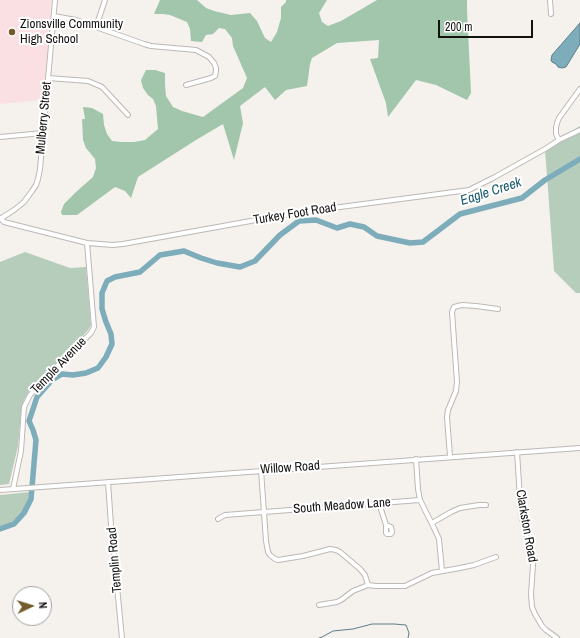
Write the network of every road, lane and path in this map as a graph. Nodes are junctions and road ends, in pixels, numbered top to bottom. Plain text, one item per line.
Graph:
1 (55, 0) edge
2 (105, 0) edge
3 (550, 0) edge
4 (551, 14) dead end
5 (54, 16) junction
6 (96, 27) junction
7 (48, 78) junction
8 (186, 85) dead end
9 (580, 89) edge
10 (128, 115) dead end
11 (580, 130) edge
12 (43, 133) junction
13 (0, 137) edge
14 (559, 140) junction
15 (0, 218) edge
16 (87, 243) junction
17 (498, 309) dead end
18 (580, 448) edge
19 (516, 452) junction
20 (450, 456) junction
21 (416, 459) junction
22 (261, 470) junction
23 (108, 482) junction
24 (13, 489) junction
25 (0, 490) edge
26 (420, 500) junction
27 (379, 503) junction
28 (486, 505) dead end
29 (264, 512) junction
30 (218, 518) dead end
31 (432, 523) junction
32 (386, 525) dead end
33 (496, 556) dead end
34 (442, 571) junction
35 (368, 584) junction
36 (319, 605) dead end
37 (122, 638) edge
38 (557, 638) edge

1 - 5 street, Mulberry Street
2 - 6 street
3 - 4 street
5 - 6 street
5 - 7 street, Mulberry Street
6 - 8 street
7 - 10 street
7 - 12 street, Mulberry Street
9 - 14 street
11 - 14 street, Turkey Foot Road
12 - 13 street
12 - 15 street, Mulberry Street
14 - 16 street, Turkey Foot Road
15 - 16 street, Turkey Foot Road
16 - 24 street, Temple Avenue
17 - 20 street
18 - 19 street, Willow Road
19 - 20 street, Willow Road
19 - 38 street, Clarkston Road
20 - 21 street, Willow Road
21 - 22 street, Willow Road
21 - 26 street
22 - 23 street, Willow Road
22 - 29 street
23 - 24 street, Willow Road
23 - 37 street, Templin Road
24 - 25 street, Willow Road
26 - 27 street, South Meadow Lane
26 - 31 street
27 - 29 street, South Meadow Lane
27 - 32 street
28 - 31 street
29 - 30 street, South Meadow Lane
29 - 35 street
31 - 34 street
33 - 34 street
34 - 35 street
35 - 36 street

